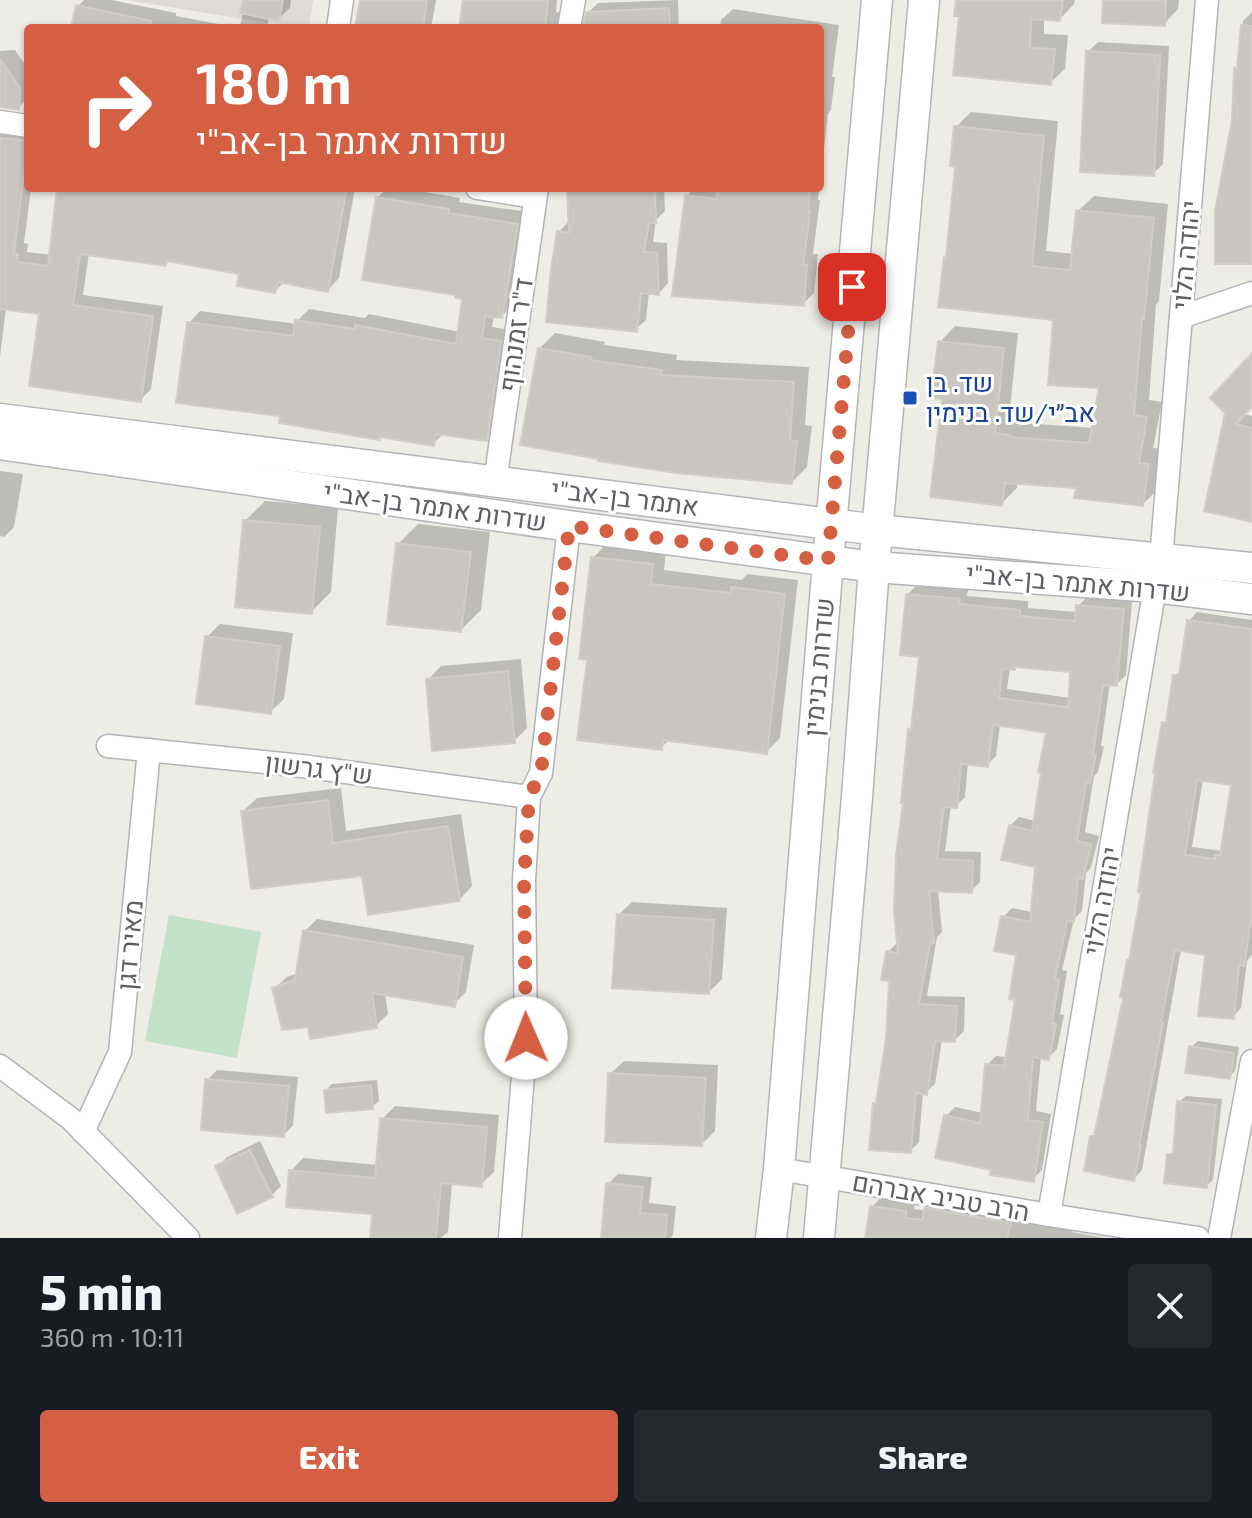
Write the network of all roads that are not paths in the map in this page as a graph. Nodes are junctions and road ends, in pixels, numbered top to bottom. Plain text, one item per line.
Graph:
1 (342, 0) edge
2 (574, 0) edge
3 (877, 0) edge
4 (924, 0) edge
5 (1207, 0) edge
6 (339, 24) edge
7 (570, 24) edge
8 (0, 122) edge
9 (24, 125) edge
10 (536, 192) edge
11 (1252, 293) edge
12 (1181, 317) junction
13 (0, 419) edge
14 (0, 444) edge
15 (495, 482) junction
16 (832, 524) junction
17 (569, 526) junction
18 (878, 530) junction
19 (828, 561) junction
20 (874, 567) junction
21 (1252, 568) edge
22 (1158, 573) junction
23 (1252, 599) edge
24 (108, 746) dead end
25 (149, 750) junction
26 (529, 797) junction
27 (1252, 1061) edge
28 (0, 1066) edge
29 (83, 1132) junction
30 (779, 1169) junction
31 (826, 1177) junction
32 (1049, 1215) junction
33 (188, 1238) edge
34 (510, 1238) edge
35 (771, 1238) edge
36 (819, 1238) edge
37 (1198, 1238) edge
38 (1219, 1238) edge

1 - 6 street
2 - 7 street
3 - 16 main road, שדרות בנימין
4 - 18 main road, שדרות בנימין
5 - 12 street, יהודה הלוי
8 - 9 street
10 - 15 street, ד"ר זמנהוף
11 - 12 street
12 - 22 street, יהודה הלוי
13 - 15 main road, אתמר בן-אב"י
14 - 17 main road, שדרות אתמר בן-אב"י
15 - 16 main road, אתמר בן-אב"י
16 - 18 main road, אתמר בן-אב"י
16 - 19 main road, שדרות בנימין
17 - 19 main road, שדרות אתמר בן-אב"י
17 - 26 street
18 - 20 main road, שדרות בנימין
18 - 22 main road, אתמר בן-אב"י
19 - 20 main road, שדרות אתמר בן-אב"י
19 - 30 main road, שדרות בנימין
20 - 22 main road, שדרות אתמר בן-אב"י
20 - 31 main road, שדרות בנימין
21 - 22 main road, אתמר בן-אב"י
22 - 23 main road, שדרות אתמר בן-אב"י
22 - 32 street, יהודה הלוי
24 - 25 street, ש"ץ גרשון
25 - 26 street, ש"ץ גרשון
25 - 29 street, מאיר דגן
26 - 34 street
27 - 38 street
28 - 29 street
29 - 33 street
30 - 31 street, הרב טביב אברהם
30 - 35 main road, שדרות בנימין
31 - 32 street, הרב טביב אברהם
31 - 36 main road, שדרות בנימין
32 - 37 street, הרב טביב אברהם

